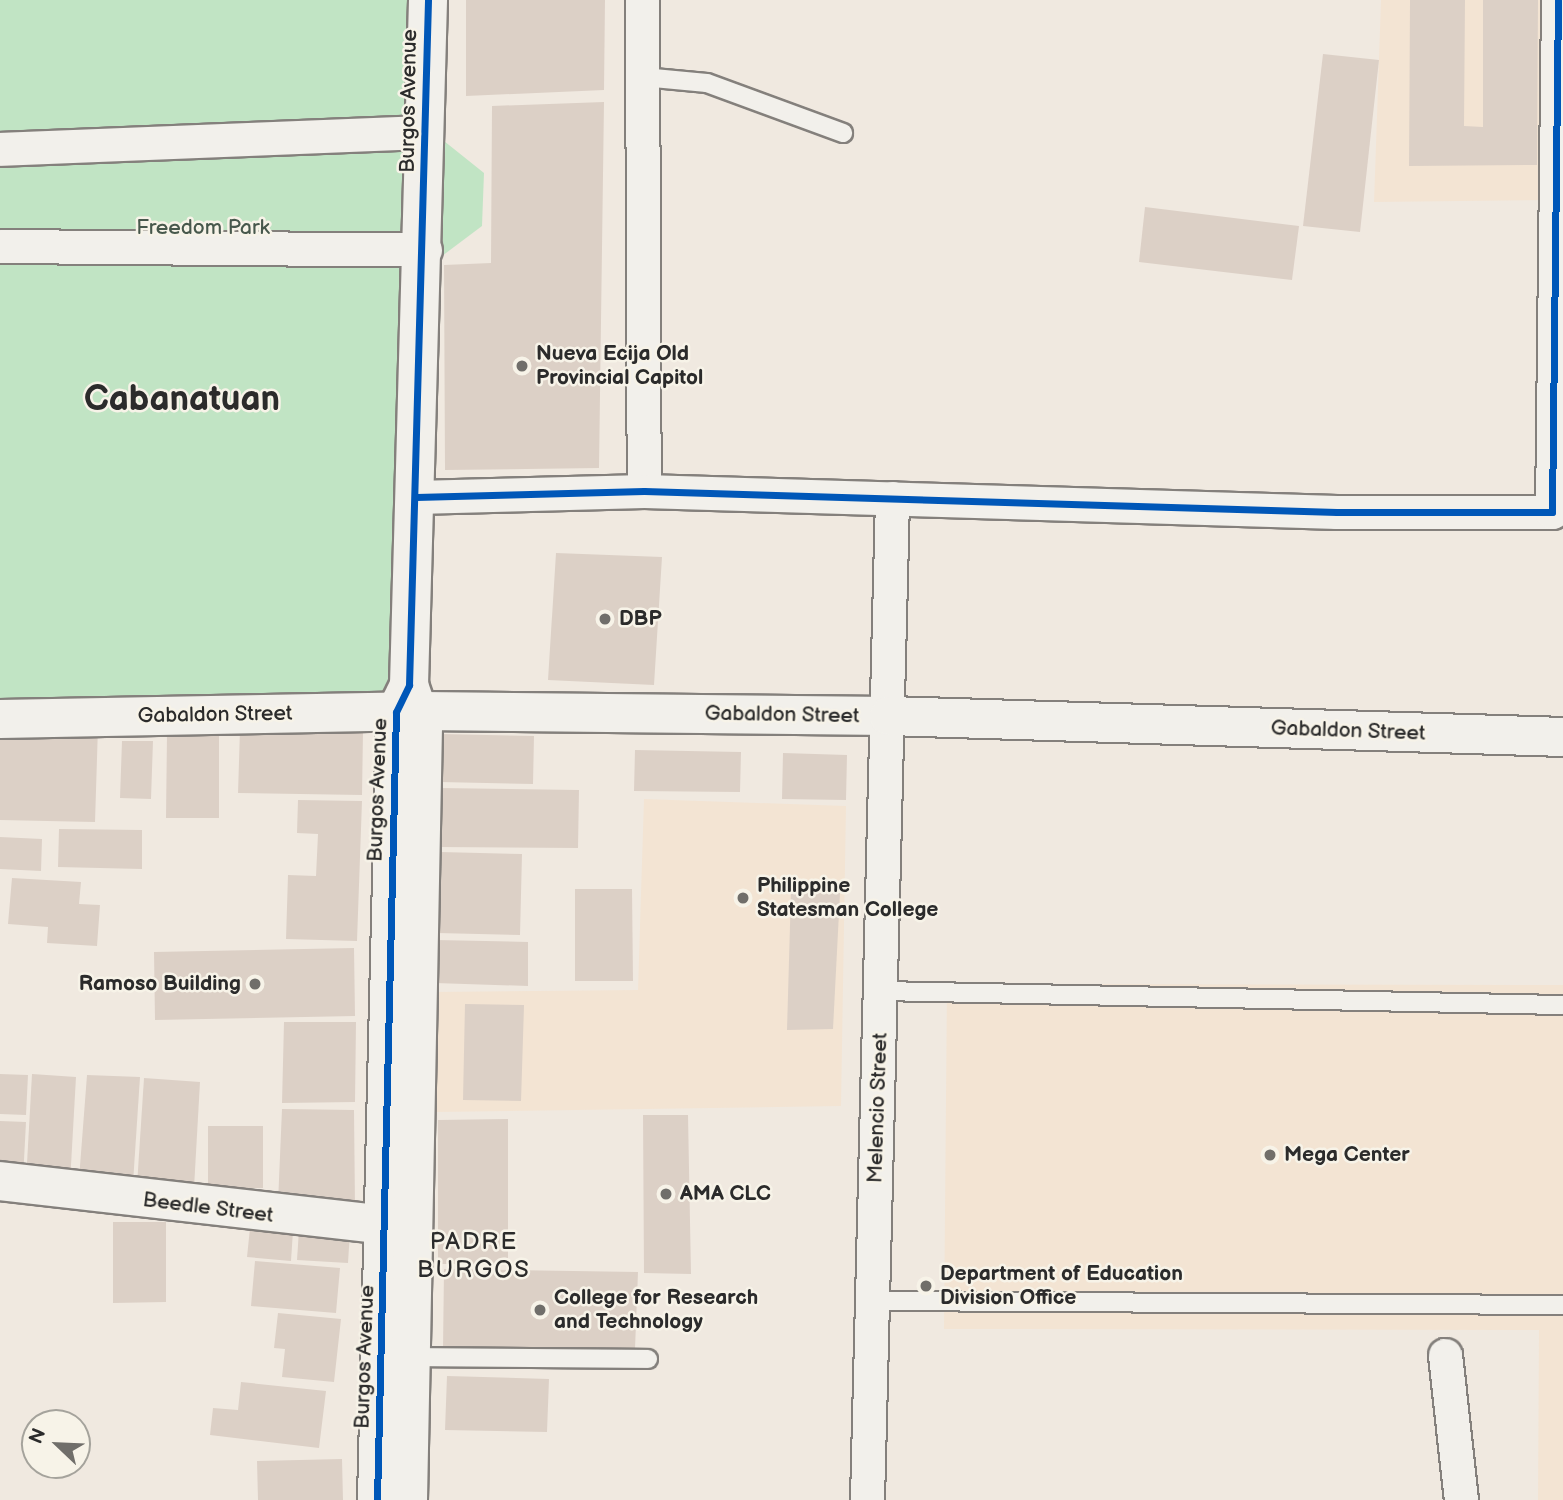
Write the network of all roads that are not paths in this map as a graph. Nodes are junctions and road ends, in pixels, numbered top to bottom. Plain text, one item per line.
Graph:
1 (428, 0) edge
2 (642, 0) edge
3 (1558, 0) edge
4 (643, 77) junction
5 (426, 132) junction
6 (843, 133) dead end
7 (0, 149) edge
8 (0, 246) edge
9 (425, 250) junction
10 (644, 491) junction
11 (416, 497) junction
12 (892, 498) junction
13 (409, 703) junction
14 (889, 716) junction
15 (0, 719) edge
16 (1563, 737) edge
17 (881, 991) junction
18 (1563, 1005) edge
19 (0, 1181) edge
20 (402, 1228) junction
21 (872, 1301) junction
22 (1563, 1305) edge
23 (1445, 1355) dead end
24 (414, 1357) junction
25 (648, 1359) dead end
26 (377, 1500) edge
27 (408, 1500) edge
28 (867, 1500) edge
29 (1461, 1500) edge

1 - 5 street, Burgos Avenue
2 - 4 street
3 - 12 street
4 - 6 lane
4 - 10 street
5 - 7 street
5 - 9 street, Burgos Avenue
8 - 9 street
9 - 11 street, Burgos Avenue
10 - 11 street
10 - 12 street
11 - 13 street, Burgos Avenue
12 - 14 street, Melencio Street
13 - 14 street, Gabaldon Street
13 - 15 street, Gabaldon Street
13 - 20 street, Burgos Avenue
14 - 16 street, Gabaldon Street
14 - 17 street, Melencio Street
17 - 18 lane
17 - 21 street, Melencio Street
19 - 20 street, Beedle Street
20 - 24 street, Burgos Avenue
20 - 26 street, Burgos Avenue
21 - 22 lane
21 - 28 street, Melencio Street
23 - 29 street
24 - 25 lane
24 - 27 street, Burgos Avenue

